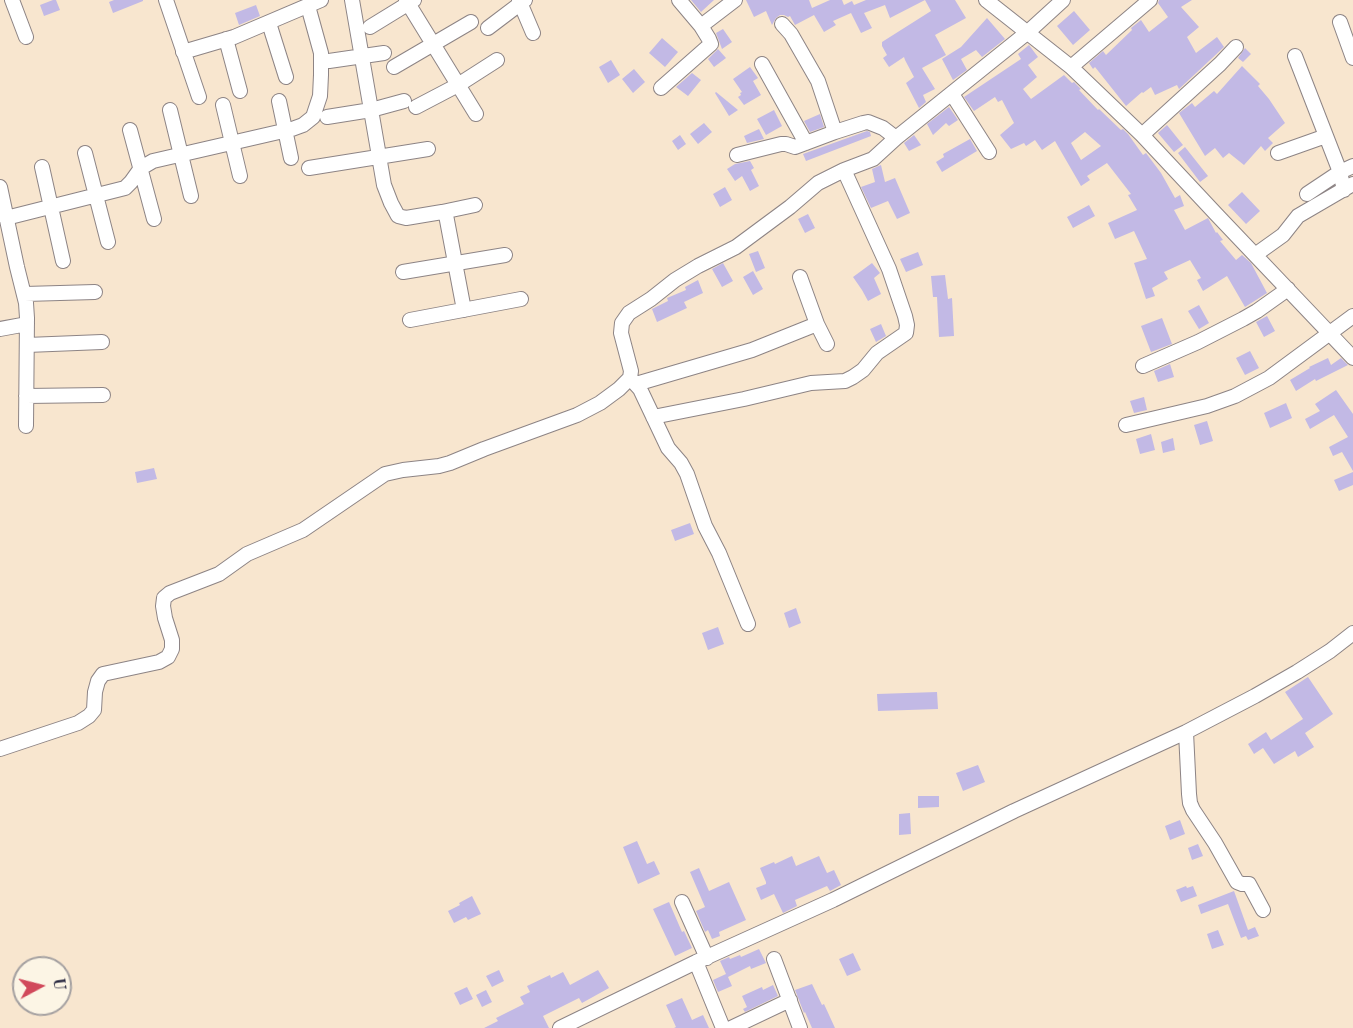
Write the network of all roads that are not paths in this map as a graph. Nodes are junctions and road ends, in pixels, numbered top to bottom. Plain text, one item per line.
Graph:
1 (12, 0) edge
2 (166, 0) edge
3 (321, 0) edge
4 (352, 0) edge
5 (679, 0) edge
6 (735, 0) edge
7 (986, 0) edge
8 (1063, 0) edge
9 (1150, 0) edge
10 (409, 1) edge
11 (522, 1) edge
12 (302, 5) edge
13 (471, 22) dead end
14 (1340, 22) dead end
15 (269, 23) junction
16 (782, 24) dead end
17 (701, 26) junction
18 (370, 27) dead end
19 (488, 28) dead end
20 (1028, 32) junction
21 (533, 33) dead end
22 (26, 37) dead end
23 (226, 39) junction
24 (433, 44) junction
25 (1236, 48) dead end
26 (183, 52) junction
27 (384, 53) dead end
28 (362, 56) junction
29 (1295, 56) dead end
30 (1353, 58) edge
31 (496, 60) dead end
32 (329, 61) dead end
33 (762, 64) dead end
34 (394, 67) dead end
35 (1071, 67) junction
36 (286, 77) dead end
37 (458, 85) junction
38 (661, 87) dead end
39 (240, 91) dead end
40 (952, 94) junction
41 (198, 97) dead end
42 (279, 101) dead end
43 (223, 105) dead end
44 (170, 110) dead end
45 (371, 110) junction
46 (476, 114) dead end
47 (327, 117) dead end
48 (130, 130) dead end
49 (285, 131) junction
50 (835, 132) junction
51 (1142, 135) junction
52 (1326, 136) junction
53 (897, 138) junction
54 (232, 143) junction
55 (806, 143) junction
56 (428, 149) dead end
57 (989, 152) dead end
58 (85, 153) dead end
59 (1278, 153) dead end
60 (180, 155) junction
61 (737, 155) dead end
62 (380, 157) junction
63 (291, 159) dead end
64 (1353, 166) edge
65 (42, 167) dead end
66 (141, 168) junction
67 (309, 168) dead end
68 (844, 170) junction
69 (1340, 172) junction
70 (240, 176) dead end
71 (0, 187) edge
72 (1348, 187) edge
73 (1307, 194) dead end
74 (96, 195) junction
75 (191, 196) dead end
76 (475, 205) dead end
77 (51, 206) junction
78 (442, 213) junction
79 (6, 218) junction
80 (154, 219) dead end
81 (108, 242) dead end
82 (506, 255) dead end
83 (1255, 255) junction
84 (63, 261) dead end
85 (455, 264) junction
86 (402, 272) dead end
87 (800, 277) dead end
88 (1288, 289) junction
89 (94, 292) dead end
90 (25, 294) junction
91 (520, 299) dead end
92 (464, 310) junction
93 (1353, 316) edge
94 (410, 320) dead end
95 (27, 324) junction
96 (817, 324) junction
97 (0, 330) edge
98 (1330, 333) junction
99 (102, 342) dead end
100 (827, 344) dead end
101 (27, 345) junction
102 (1353, 358) edge
103 (1143, 366) dead end
104 (633, 381) junction
105 (103, 395) dead end
106 (26, 396) junction
107 (653, 417) junction
108 (1126, 425) dead end
109 (26, 426) dead end
110 (748, 624) dead end
111 (1353, 633) edge
112 (1186, 732) junction
113 (0, 749) edge
114 (682, 902) dead end
115 (1263, 910) dead end
116 (774, 959) dead end
117 (702, 960) junction
118 (790, 1000) junction
119 (561, 1028) edge
120 (723, 1028) edge
121 (731, 1028) edge
122 (800, 1028) edge

1 - 22 street
2 - 26 street
3 - 12 street
4 - 28 street
5 - 17 street
6 - 17 street
7 - 20 street
8 - 20 street
9 - 35 street
10 - 18 street
10 - 24 street
11 - 19 street
11 - 21 street
12 - 15 street
12 - 49 street
13 - 24 street
14 - 30 street
15 - 23 street
15 - 36 street
16 - 50 street
17 - 38 street
20 - 35 street
20 - 40 street
23 - 26 street
23 - 39 street
24 - 34 street
24 - 37 street
25 - 51 street
26 - 41 street
27 - 28 street
28 - 32 street
28 - 45 street
29 - 52 street
31 - 37 street
33 - 55 street
35 - 51 street
37 - 45 street
37 - 46 street
40 - 53 street
40 - 57 street
42 - 49 street
43 - 54 street
44 - 60 street
45 - 47 street
45 - 62 street
48 - 66 street
49 - 54 street
49 - 63 street
50 - 53 street
50 - 55 street
51 - 83 street
52 - 59 street
52 - 69 street
53 - 68 street
54 - 60 street
54 - 70 street
55 - 61 street
56 - 62 street
58 - 74 street
60 - 66 street
60 - 75 street
62 - 67 street
62 - 78 street
64 - 69 street
65 - 77 street
66 - 74 street
66 - 80 street
68 - 104 street
68 - 107 street
69 - 72 street
69 - 73 street
71 - 79 street
72 - 83 street
74 - 77 street
74 - 81 street
76 - 78 street
77 - 79 street
77 - 84 street
78 - 85 street
79 - 90 street
82 - 85 street
83 - 88 street
85 - 86 street
85 - 92 street
87 - 96 street
88 - 98 street
88 - 103 street
89 - 90 street
90 - 95 street
91 - 92 street
92 - 94 street
93 - 98 street
95 - 97 street
95 - 101 street
96 - 100 street
96 - 104 street
98 - 102 street
98 - 108 street
99 - 101 street
101 - 106 street
104 - 107 street
104 - 113 street
105 - 106 street
106 - 109 street
107 - 110 street
111 - 112 street
112 - 115 street
112 - 117 street
114 - 117 street
116 - 118 street
117 - 119 street
117 - 120 street
118 - 121 street
118 - 122 street

